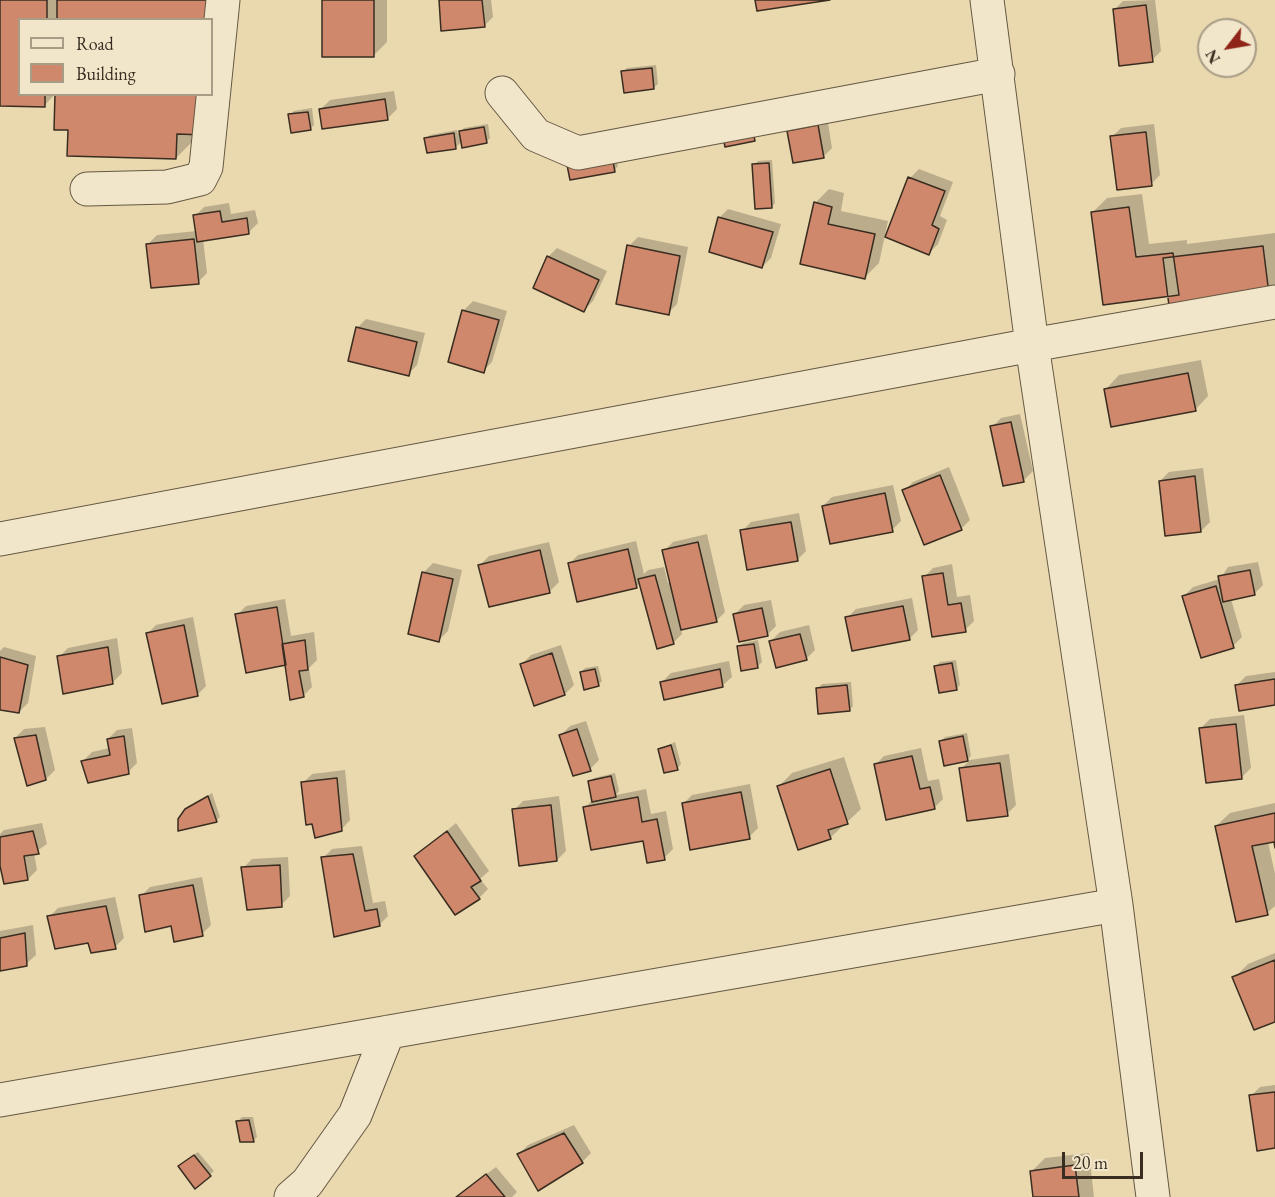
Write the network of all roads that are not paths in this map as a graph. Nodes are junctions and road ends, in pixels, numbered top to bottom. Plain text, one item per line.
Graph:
1 (223, 0) edge
2 (987, 0) edge
3 (998, 74) junction
4 (502, 93) dead end
5 (87, 189) dead end
6 (1275, 302) edge
7 (1032, 345) junction
8 (0, 539) edge
9 (1116, 905) junction
10 (388, 1032) junction
11 (0, 1100) edge
12 (291, 1197) edge
13 (1153, 1197) edge

1 - 5 street
2 - 3 street
3 - 4 street
3 - 7 street
6 - 7 street
7 - 8 street
7 - 9 street
9 - 10 street
9 - 13 street
10 - 11 street
10 - 12 street

